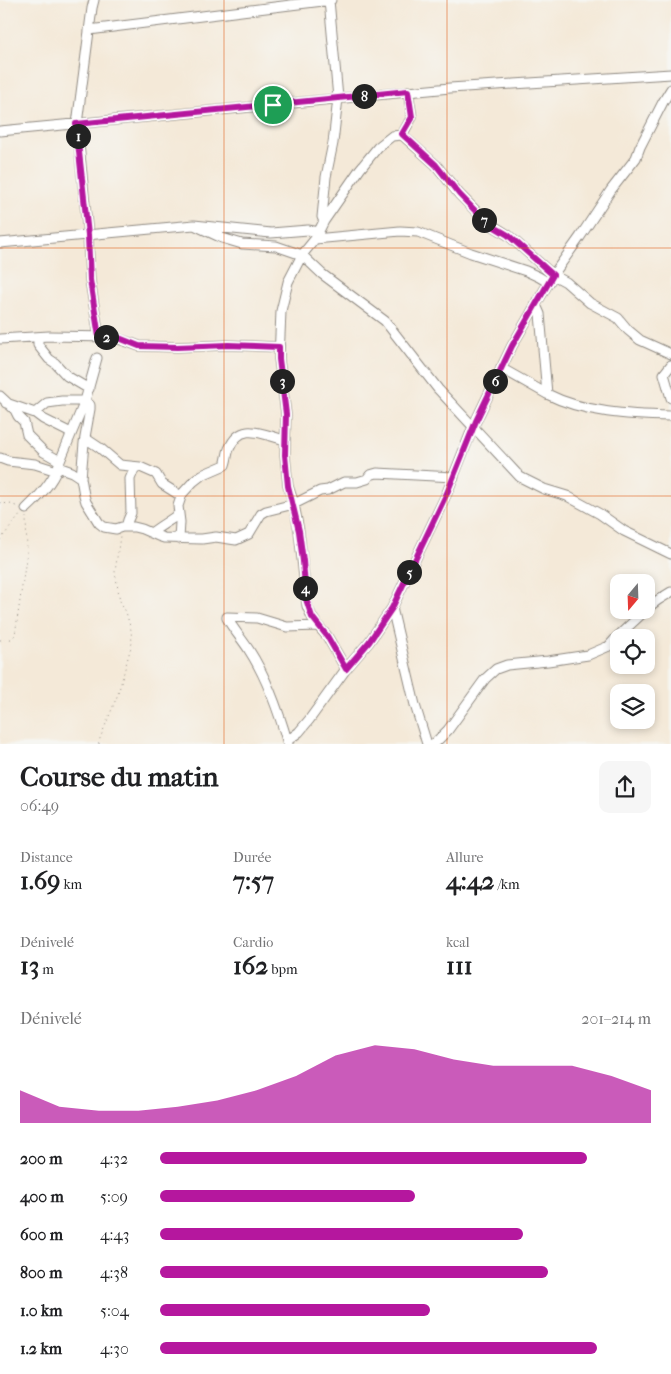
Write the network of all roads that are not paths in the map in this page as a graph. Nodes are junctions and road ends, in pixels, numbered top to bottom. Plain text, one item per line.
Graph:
1 (94, 0) edge
2 (330, 0) edge
3 (89, 30) junction
4 (671, 74) edge
5 (671, 89) edge
6 (408, 91) junction
7 (338, 98) junction
8 (76, 124) junction
9 (0, 132) edge
10 (402, 134) junction
11 (324, 222) junction
12 (194, 224) junction
13 (88, 235) junction
14 (317, 236) junction
15 (0, 243) edge
16 (302, 255) junction
17 (551, 279) junction
18 (536, 305) junction
19 (49, 336) junction
20 (38, 337) junction
21 (99, 337) junction
22 (0, 339) edge
23 (279, 347) junction
24 (43, 351) junction
25 (671, 354) edge
26 (97, 358) dead end
27 (671, 365) edge
28 (502, 368) junction
29 (89, 389) junction
30 (548, 394) junction
31 (671, 398) edge
32 (3, 400) edge
33 (86, 401) junction
34 (35, 413) junction
35 (671, 416) edge
36 (473, 427) junction
37 (71, 433) junction
38 (85, 438) junction
39 (285, 440) junction
40 (0, 458) edge
41 (58, 466) junction
42 (135, 467) junction
43 (454, 477) junction
44 (81, 478) junction
45 (181, 496) junction
46 (294, 504) junction
47 (26, 509) road end
48 (179, 514) junction
49 (124, 527) junction
50 (151, 533) junction
51 (179, 539) junction
52 (671, 554) edge
53 (671, 592) edge
54 (655, 602) edge
55 (392, 608) junction
56 (636, 619) edge
57 (318, 626) junction
58 (346, 669) junction
59 (288, 743) edge
60 (427, 744) edge
61 (434, 744) edge

1 - 3 street
2 - 3 street
2 - 7 street
3 - 8 street
4 - 6 street
5 - 17 street
6 - 7 street
6 - 10 street
7 - 8 street
7 - 11 street
8 - 9 street
8 - 13 street
10 - 11 street
10 - 17 street
11 - 14 street
12 - 13 street
12 - 14 street
12 - 16 street
13 - 15 street
13 - 21 street
14 - 16 street
14 - 17 street
16 - 23 street
16 - 36 street
17 - 18 street
17 - 25 street
18 - 28 street
18 - 30 street
19 - 20 street
19 - 21 street
19 - 24 street
20 - 22 street
20 - 24 street
21 - 23 street
23 - 39 street
24 - 29 street
26 - 29 street
27 - 31 street
28 - 30 street
28 - 36 street
29 - 33 street
30 - 35 street
32 - 34 street
32 - 41 street
33 - 34 street
33 - 37 street
33 - 38 street
34 - 37 street
36 - 43 street
36 - 52 street
37 - 41 street
38 - 42 street
38 - 44 street
39 - 45 street
39 - 46 street
40 - 41 street
41 - 44 street
41 - 47 street
42 - 45 street
42 - 49 street
43 - 46 street
43 - 55 street
44 - 49 street
45 - 48 street
46 - 51 street
46 - 57 street
48 - 50 street
48 - 51 street
49 - 50 street
50 - 51 street
53 - 54 street
55 - 58 street
55 - 60 street
56 - 61 street
57 - 58 street
57 - 59 street
58 - 59 street

